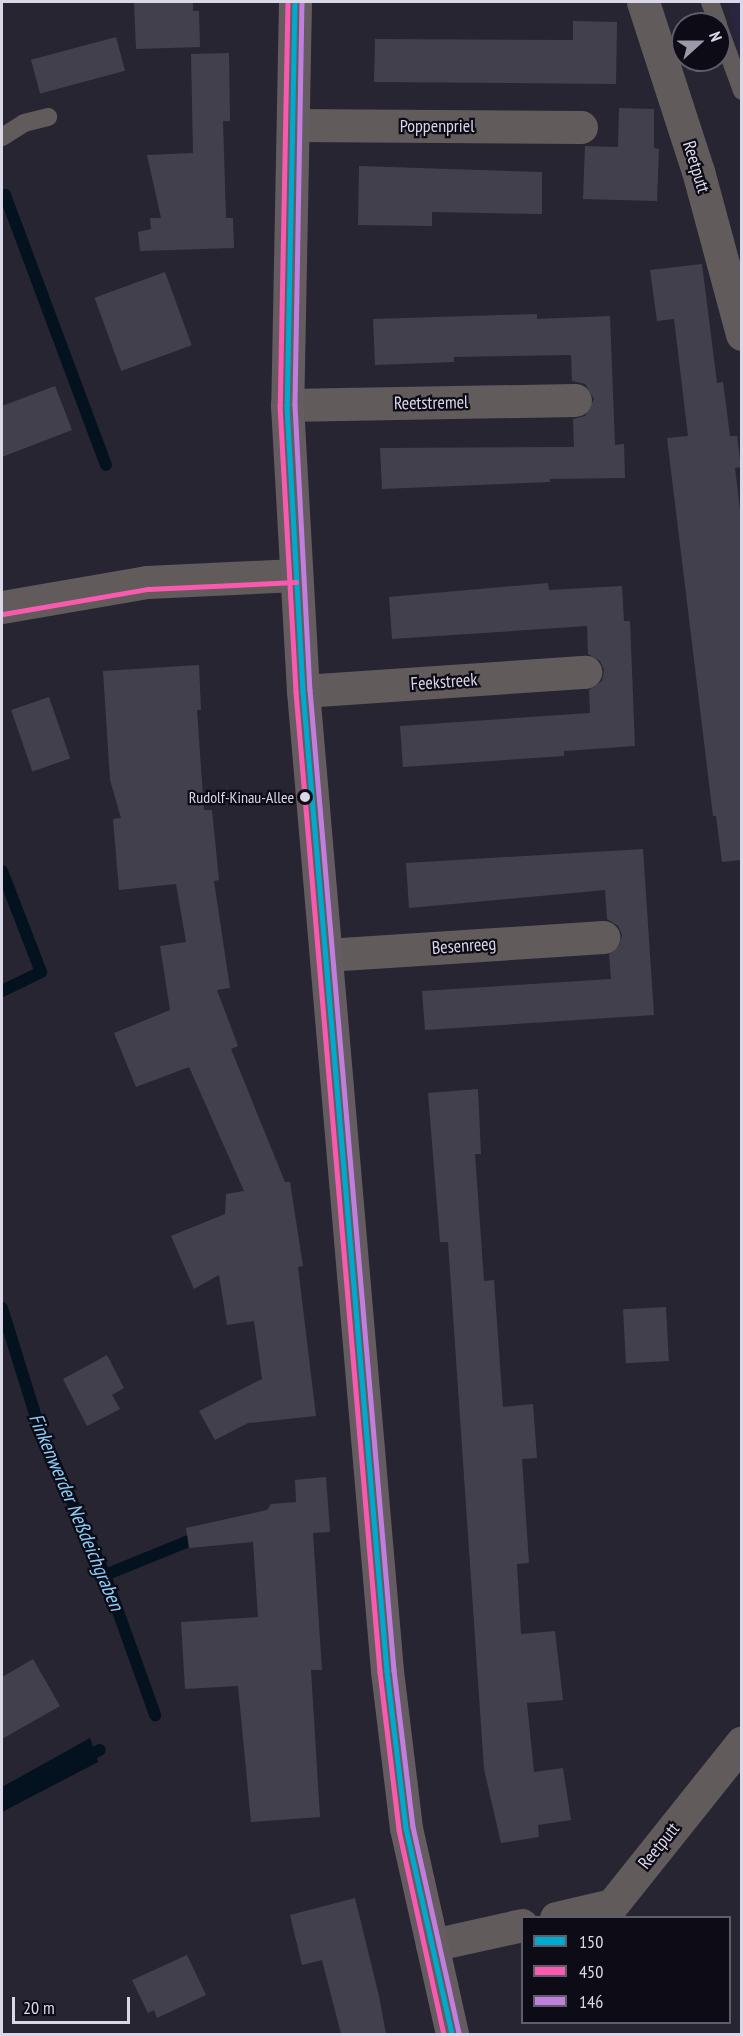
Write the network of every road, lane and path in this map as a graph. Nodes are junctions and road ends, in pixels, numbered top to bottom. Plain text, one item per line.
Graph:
1 (295, 2) edge
2 (643, 2) edge
3 (731, 63) edge
4 (741, 91) edge
5 (48, 117) dead end
6 (294, 125) junction
7 (581, 127) dead end
8 (2, 137) edge
9 (741, 334) edge
10 (575, 400) dead end
11 (287, 405) junction
12 (296, 575) junction
13 (2, 607) edge
14 (585, 672) dead end
15 (303, 691) junction
16 (603, 937) dead end
17 (326, 956) junction
18 (741, 1742) edge
19 (561, 1916) edge
20 (521, 1925) edge
21 (432, 1945) junction
22 (452, 2034) edge

1 - 6 street
2 - 9 street, Reetputt
3 - 4 lane
5 - 8 lane
6 - 7 street, Poppenpriel
6 - 11 street
10 - 11 street, Reetstremel
11 - 12 street
12 - 13 street
12 - 15 street
14 - 15 street, Feekstreek
15 - 17 street
16 - 17 street, Besenreeg
17 - 21 street
18 - 19 street, Reetputt
20 - 21 street
21 - 22 street

